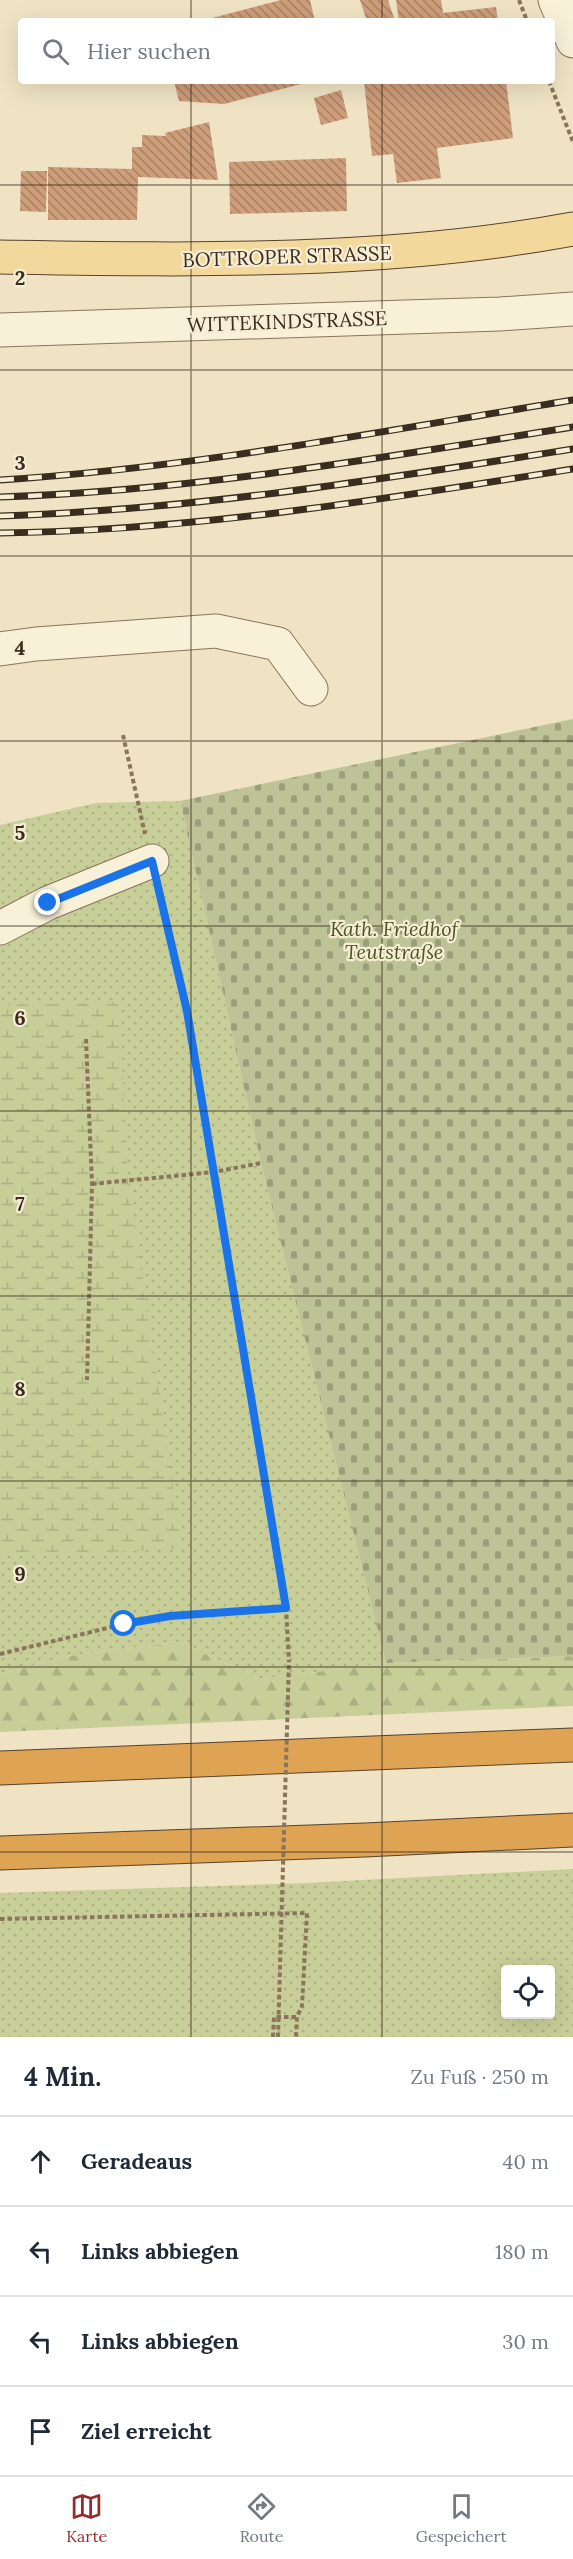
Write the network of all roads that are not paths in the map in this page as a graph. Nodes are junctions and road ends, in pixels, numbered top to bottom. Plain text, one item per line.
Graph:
1 (555, 0) edge
2 (573, 41) edge
3 (573, 229) edge
4 (0, 257) edge
5 (573, 309) edge
6 (0, 330) edge
7 (0, 649) edge
8 (311, 689) dead end
9 (152, 861) road end
10 (0, 928) edge
11 (573, 1745) edge
12 (0, 1768) edge
13 (573, 1830) edge
14 (0, 1853) edge

1 - 2 street
3 - 4 main road, BOTTROPER STRASSE
5 - 6 street, WITTEKINDSTRASSE
7 - 8 street
9 - 10 street
11 - 12 highway
13 - 14 highway

